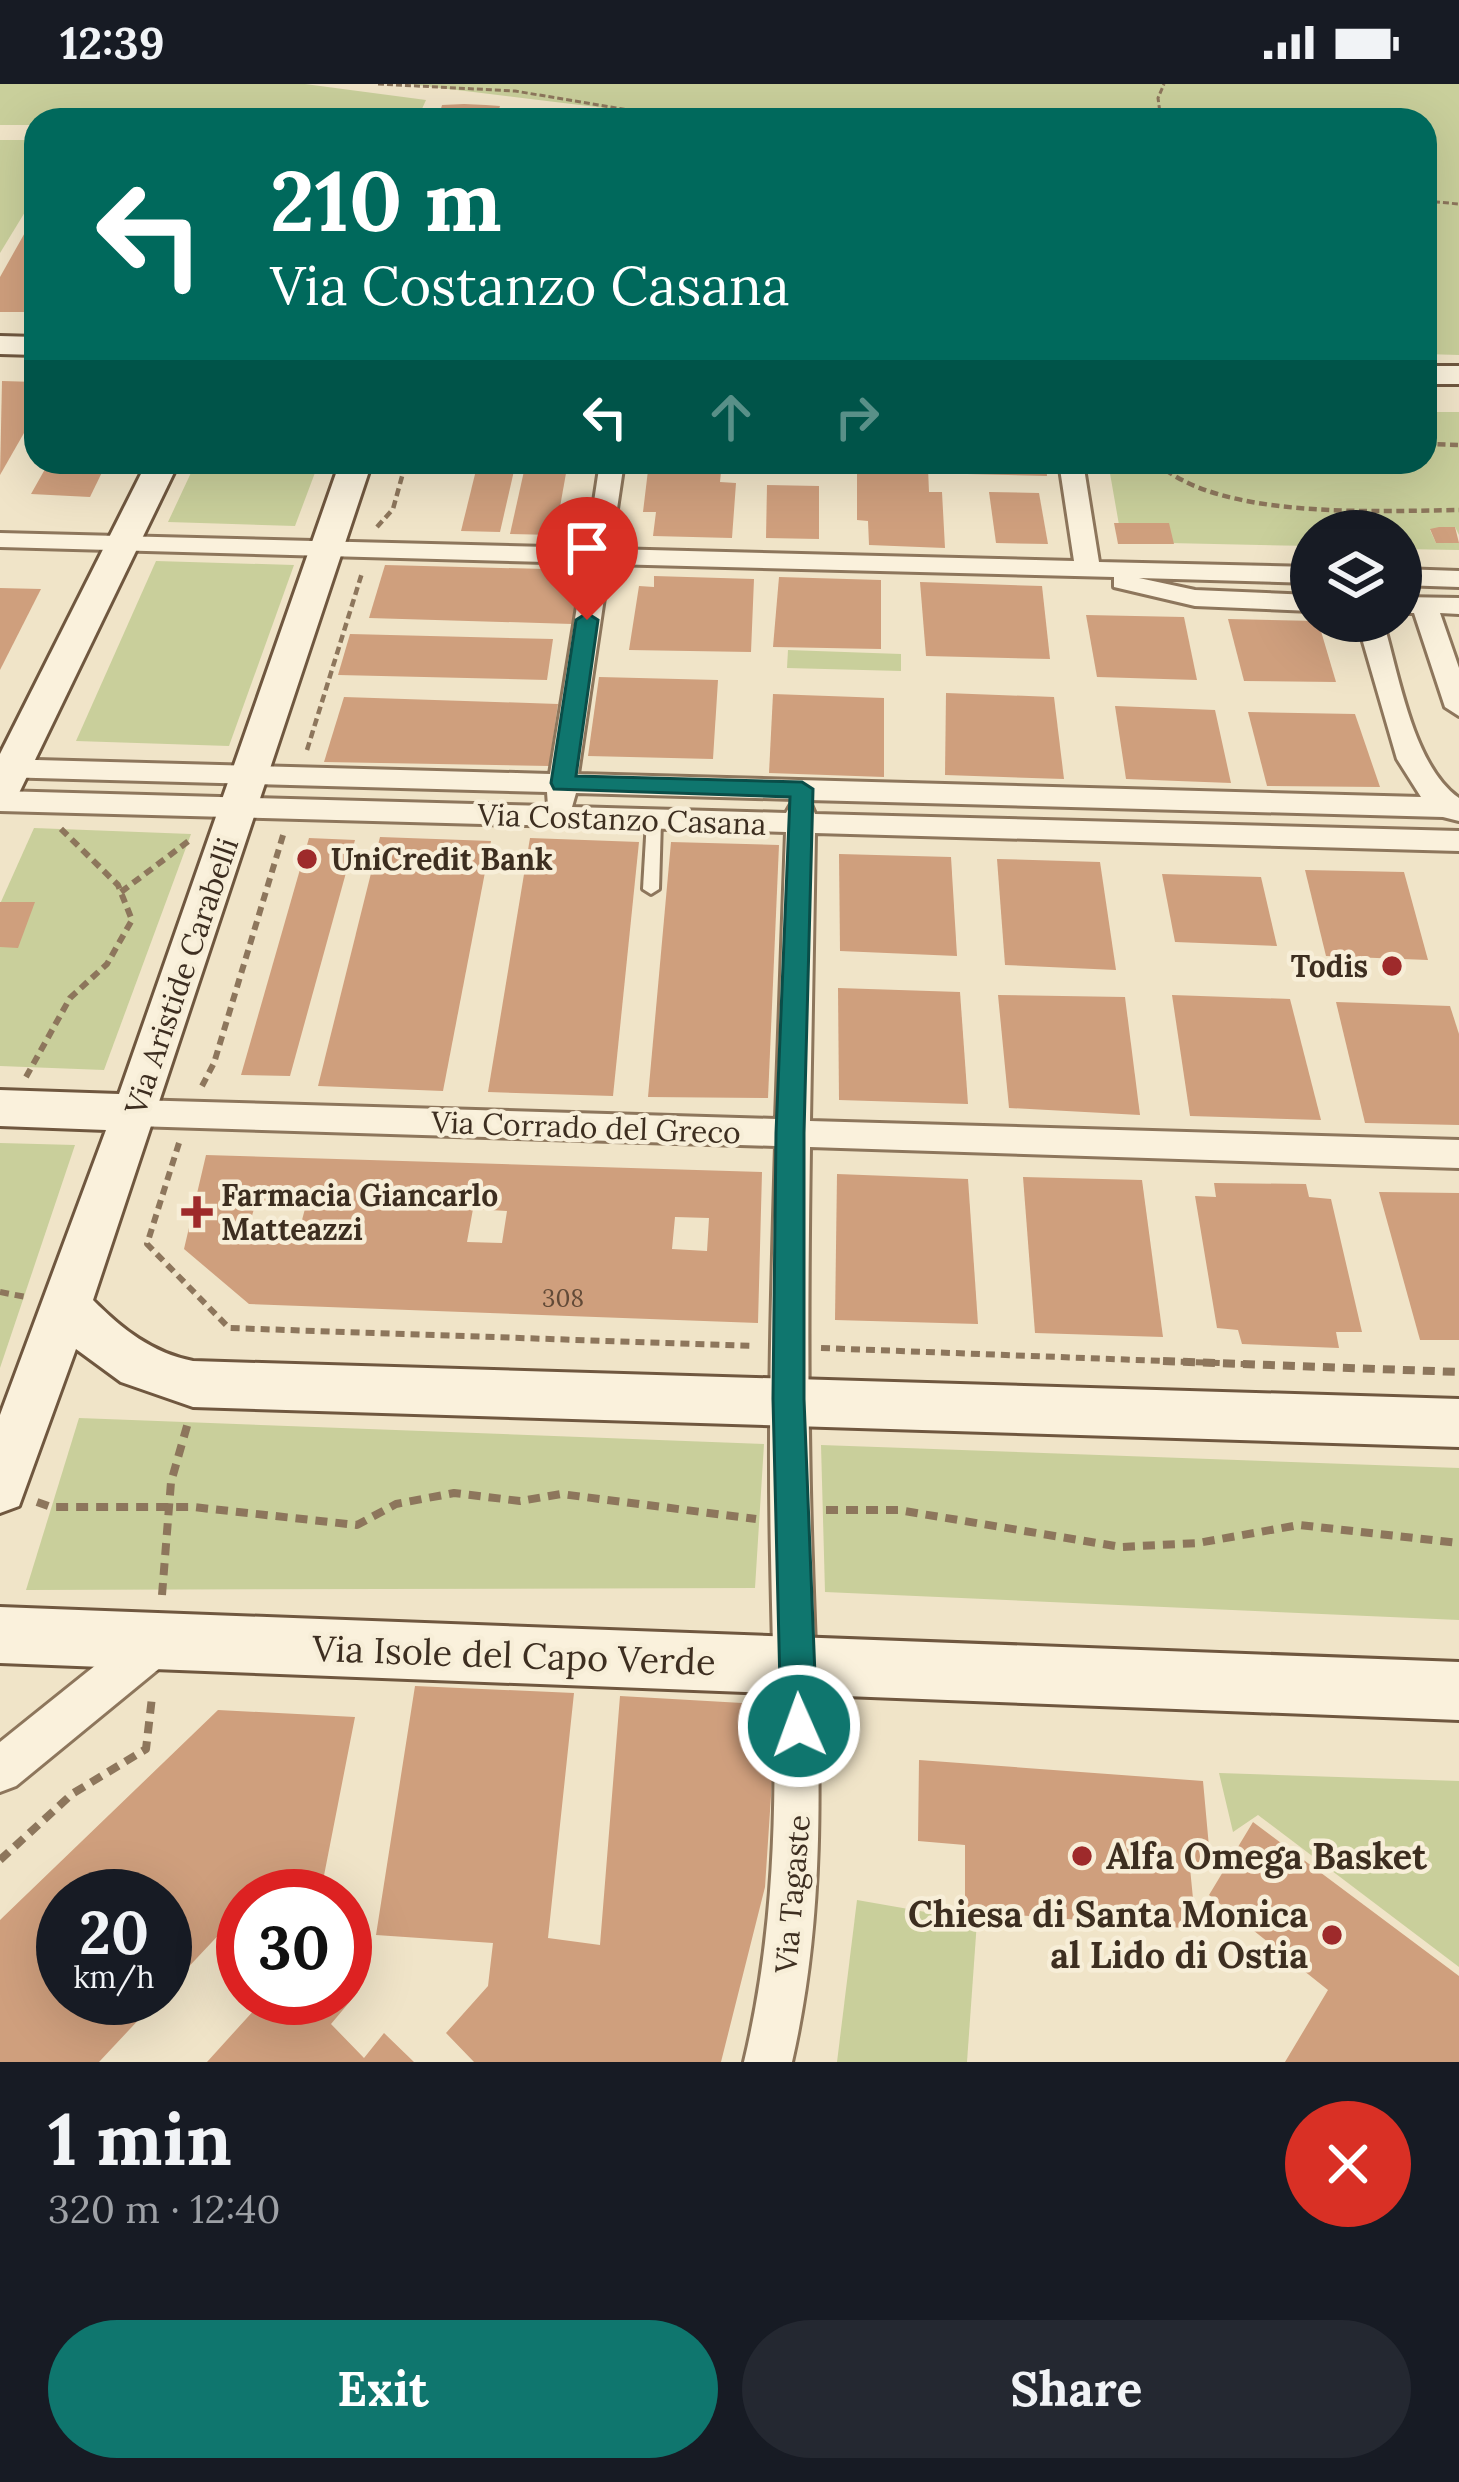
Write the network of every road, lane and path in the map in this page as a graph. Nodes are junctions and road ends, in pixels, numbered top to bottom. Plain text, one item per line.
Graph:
1 (377, 84) edge
2 (614, 108) edge
3 (157, 474) edge
4 (352, 474) edge
5 (610, 474) edge
6 (1074, 474) edge
7 (1167, 474) edge
8 (1337, 509) junction
9 (1341, 510) edge
10 (1459, 510) edge
11 (0, 540) edge
12 (124, 544) junction
13 (327, 548) junction
14 (596, 556) junction
15 (1088, 569) junction
16 (1290, 574) edge
17 (1422, 578) edge
18 (1459, 579) edge
19 (1290, 602) edge
20 (1422, 605) edge
21 (1459, 606) edge
22 (1422, 625) edge
23 (1376, 642) edge
24 (1459, 706) edge
25 (3, 783) edge
26 (563, 783) junction
27 (234, 798) junction
28 (39, 803) junction
29 (801, 807) junction
30 (1458, 811) edge
31 (559, 817) junction
32 (654, 820) junction
33 (1459, 842) edge
34 (651, 889) dead end
35 (121, 892) junction
36 (4, 1108) edge
37 (135, 1113) junction
38 (790, 1133) junction
39 (1459, 1154) edge
40 (0, 1292) edge
41 (47, 1303) junction
42 (789, 1399) junction
43 (1459, 1423) edge
44 (181, 1436) dead end
45 (0, 1488) edge
46 (51, 1507) dead end
47 (169, 1510) junction
48 (823, 1510) dead end
49 (760, 1520) dead end
50 (1459, 1543) edge
51 (0, 1635) edge
52 (158, 1642) junction
53 (797, 1665) junction
54 (1459, 1691) edge
55 (0, 1770) edge
56 (0, 1860) edge
57 (768, 2062) edge

1 - 2 path
3 - 12 street
4 - 13 street, Via Aristide Carabelli
5 - 14 street
6 - 15 street
7 - 8 path
8 - 9 path
8 - 10 path
11 - 12 street
12 - 13 street
12 - 25 street
13 - 14 street
13 - 27 street, Via Aristide Carabelli
14 - 15 street
14 - 26 street
15 - 16 street
15 - 19 street
17 - 18 street
20 - 21 street
22 - 24 street
23 - 30 street
25 - 27 street, Via Costanzo Casana
25 - 28 street, Via Costanzo Casana
26 - 27 street, Via Costanzo Casana
26 - 29 street, Via Costanzo Casana
26 - 31 street
27 - 28 street, Via Costanzo Casana
27 - 31 street, Via Costanzo Casana
27 - 35 path
27 - 37 street, Via Aristide Carabelli
28 - 35 path
29 - 30 street, Via Costanzo Casana
29 - 32 street, Via Costanzo Casana
29 - 33 street, Via Costanzo Casana
29 - 38 street, Via Tagaste
31 - 32 street, Via Costanzo Casana
32 - 34 lane
35 - 36 path
36 - 37 street, Via Corrado del Greco
37 - 38 street, Via Corrado del Greco
37 - 41 street, Via Aristide Carabelli
38 - 39 street, Via Corrado del Greco
38 - 42 street, Via Tagaste
40 - 41 path
41 - 42 street
41 - 45 street, Via Aristide Carabelli
42 - 43 street
42 - 53 street, Via Tagaste
44 - 47 path
46 - 47 path
47 - 49 path
47 - 52 path
48 - 50 path
51 - 52 street, Via Isole del Capo Verde
52 - 53 street, Via Isole del Capo Verde
52 - 55 street
52 - 56 path
53 - 54 street, Via Isole del Capo Verde
53 - 57 street, Via Tagaste

